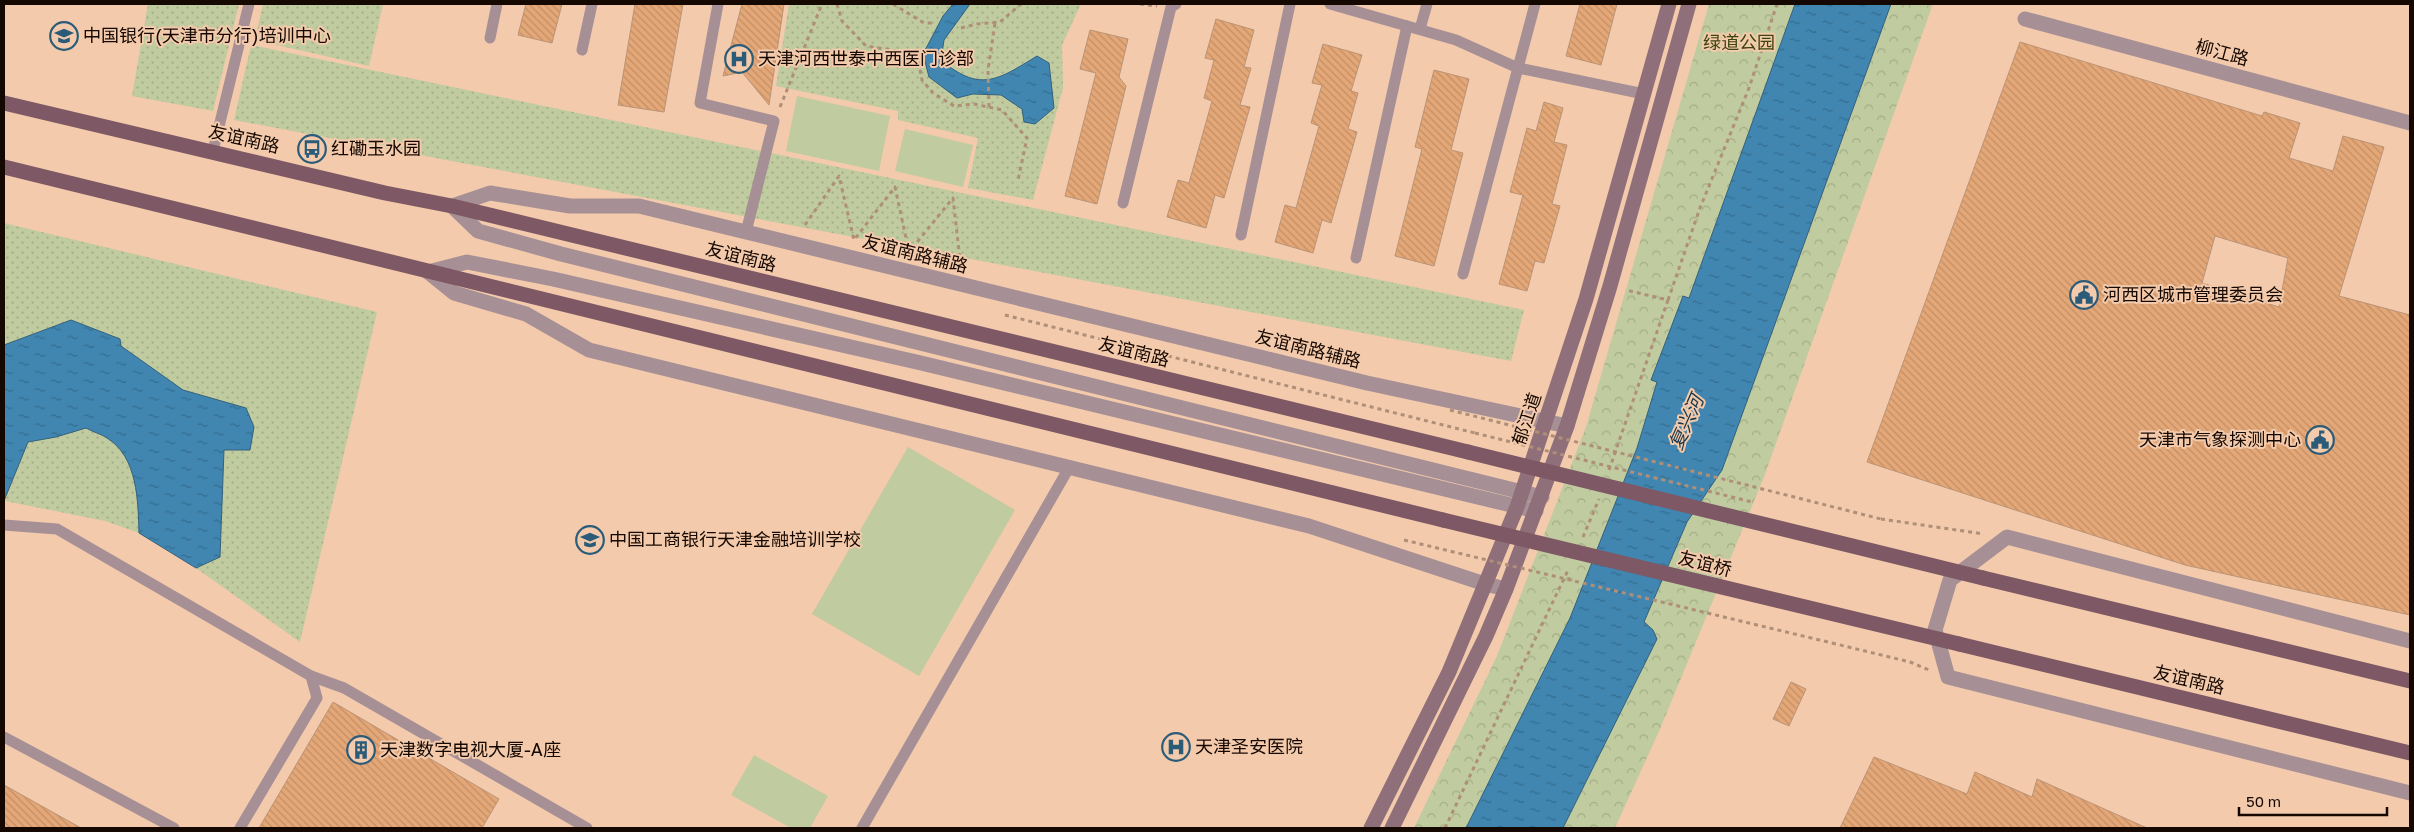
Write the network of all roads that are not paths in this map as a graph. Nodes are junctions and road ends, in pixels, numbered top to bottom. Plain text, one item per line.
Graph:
1 (249, 4) edge
2 (497, 4) edge
3 (592, 4) edge
4 (718, 4) edge
5 (1176, 4) edge
6 (1290, 4) edge
7 (1330, 4) edge
8 (1427, 4) edge
9 (1535, 4) edge
10 (1669, 4) edge
11 (1689, 4) edge
12 (2025, 19) dead end
13 (1407, 26) junction
14 (1420, 29) junction
15 (490, 38) dead end
16 (582, 50) dead end
17 (1518, 68) junction
18 (1644, 94) junction
19 (4, 103) edge
20 (2410, 123) edge
21 (213, 151) junction
22 (4, 167) edge
23 (1123, 203) dead end
24 (452, 206) junction
25 (746, 232) junction
26 (1241, 235) dead end
27 (1356, 258) dead end
28 (428, 272) junction
29 (1463, 274) dead end
30 (1547, 422) junction
31 (1567, 426) junction
32 (1070, 466) junction
33 (1522, 491) junction
34 (1542, 497) junction
35 (1517, 506) junction
36 (1536, 511) junction
37 (4, 525) edge
38 (1485, 584) junction
39 (1506, 589) junction
40 (2410, 641) edge
41 (1959, 644) joint
42 (311, 676) junction
43 (2410, 681) edge
44 (4, 736) edge
45 (2410, 752) edge
46 (2410, 793) edge
47 (174, 828) edge
48 (240, 828) edge
49 (587, 828) edge
50 (862, 828) edge
51 (1371, 828) edge
52 (1392, 828) edge

1 - 21 lane
2 - 15 lane
3 - 16 lane
4 - 25 lane
5 - 23 lane
6 - 26 lane
7 - 13 lane
8 - 14 lane
9 - 17 lane
10 - 18 main road, 郁江道
11 - 31 main road
12 - 20 street, 柳江路
13 - 14 lane
13 - 27 lane
14 - 17 lane
17 - 18 lane
17 - 29 lane
18 - 30 main road, 郁江道
19 - 21 main road, 友谊南路
21 - 24 main road, 友谊南路
22 - 28 main road
24 - 25 street, 友谊南路辅路
24 - 33 street
24 - 43 main road, 友谊南路, bridge
25 - 30 street, 友谊南路辅路
28 - 32 street
28 - 35 street
28 - 41 main road, 友谊桥, bridge
30 - 31 street, 友谊南路辅路
30 - 33 main road, 郁江道
31 - 34 main road
32 - 38 street
32 - 50 lane
33 - 34 street
33 - 35 main road, 郁江道
34 - 36 main road
35 - 36 street
35 - 38 main road, 郁江道
36 - 39 main road
37 - 42 lane
38 - 39 street
38 - 51 main road, 郁江道
39 - 52 main road
40 - 46 street
41 - 45 main road, 友谊南路
42 - 48 lane
42 - 49 lane
44 - 47 lane

